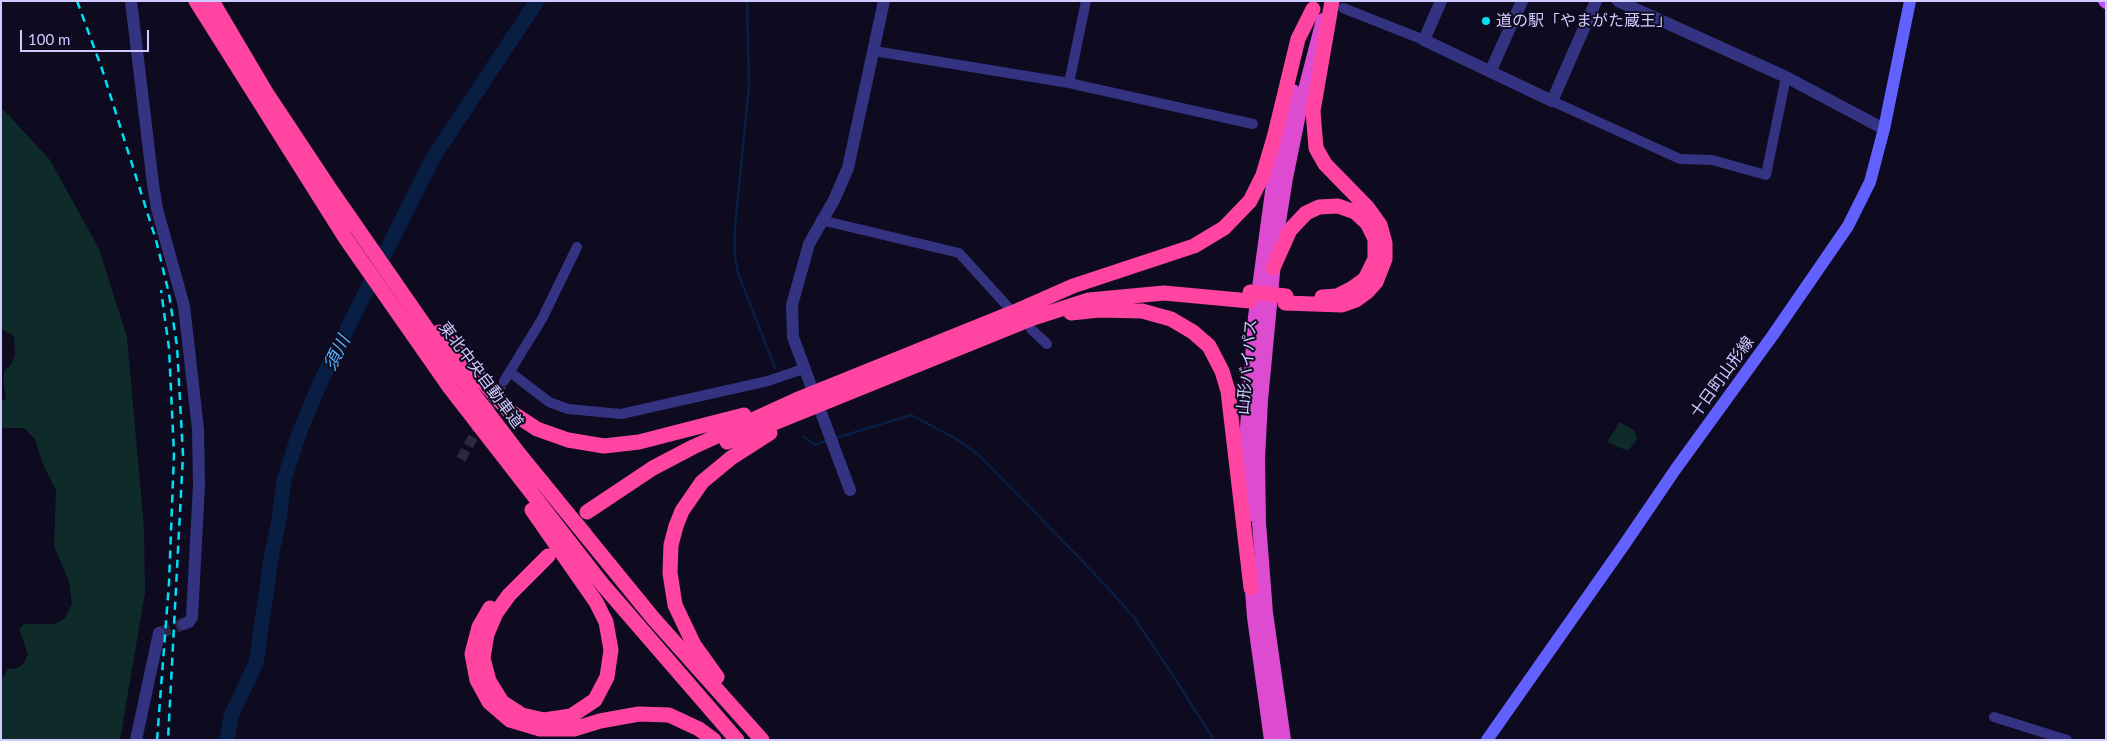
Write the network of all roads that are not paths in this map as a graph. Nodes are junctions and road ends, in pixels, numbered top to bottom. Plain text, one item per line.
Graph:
1 (131, 1) edge
2 (196, 1) edge
3 (212, 1) edge
4 (884, 1) edge
5 (1086, 1) edge
6 (1328, 1) edge
7 (1441, 1) edge
8 (1522, 1) edge
9 (1596, 1) edge
10 (1618, 1) edge
11 (1910, 1) edge
12 (1338, 4) edge
13 (1314, 5) edge
14 (1424, 40) junction
15 (874, 51) junction
16 (1491, 70) junction
17 (1786, 77) junction
18 (1070, 83) junction
19 (1552, 101) junction
20 (1253, 124) dead end
21 (1884, 129) junction
22 (325, 193) junction
23 (821, 220) junction
24 (577, 247) dead end
25 (1273, 268) junction
26 (1250, 296) junction
27 (1285, 300) junction
28 (1012, 310) junction
29 (1032, 323) junction
30 (1047, 344) dead end
31 (803, 369) junction
32 (455, 381) junction
33 (810, 386) dead end
34 (799, 407) junction
35 (822, 415) dead end
36 (850, 490) dead end
37 (590, 515) tunnel mouth
38 (1251, 588) junction
39 (184, 624) dead end
40 (159, 633) dead end
41 (1994, 717) dead end
42 (136, 740) edge
43 (714, 740) edge
44 (737, 740) edge
45 (762, 740) edge
46 (770, 740) edge
47 (1271, 740) edge
48 (1284, 740) edge
49 (1488, 740) edge
50 (2067, 740) edge

1 - 39 street
2 - 22 highway, 東北中央自動車道
3 - 22 highway, 東北中央自動車道
4 - 15 street
5 - 18 street
6 - 25 highway, 山形バイパス
7 - 14 street
8 - 16 street
9 - 19 street
10 - 17 street
11 - 21 main road, 十日町山形線
12 - 14 street
12 - 27 highway
13 - 28 highway
13 - 38 highway, 山形バイパス
14 - 16 street
15 - 18 street
15 - 23 street
16 - 19 street
17 - 19 street
17 - 21 street
18 - 20 street
21 - 49 main road, 十日町山形線
22 - 32 highway, 東北中央自動車道
22 - 32 highway, 東北中央自動車道
23 - 28 street
23 - 31 street
24 - 31 street
25 - 27 highway
25 - 48 highway, 山形バイパス
26 - 27 highway
26 - 28 highway
26 - 29 highway
28 - 34 highway
29 - 30 street
29 - 34 highway
29 - 38 highway
31 - 33 street
32 - 34 highway
32 - 43 highway
32 - 44 highway, 東北中央自動車道
32 - 45 highway, 東北中央自動車道
34 - 37 highway
34 - 46 highway
35 - 36 street
38 - 47 highway, 山形バイパス
40 - 42 street
41 - 50 street

